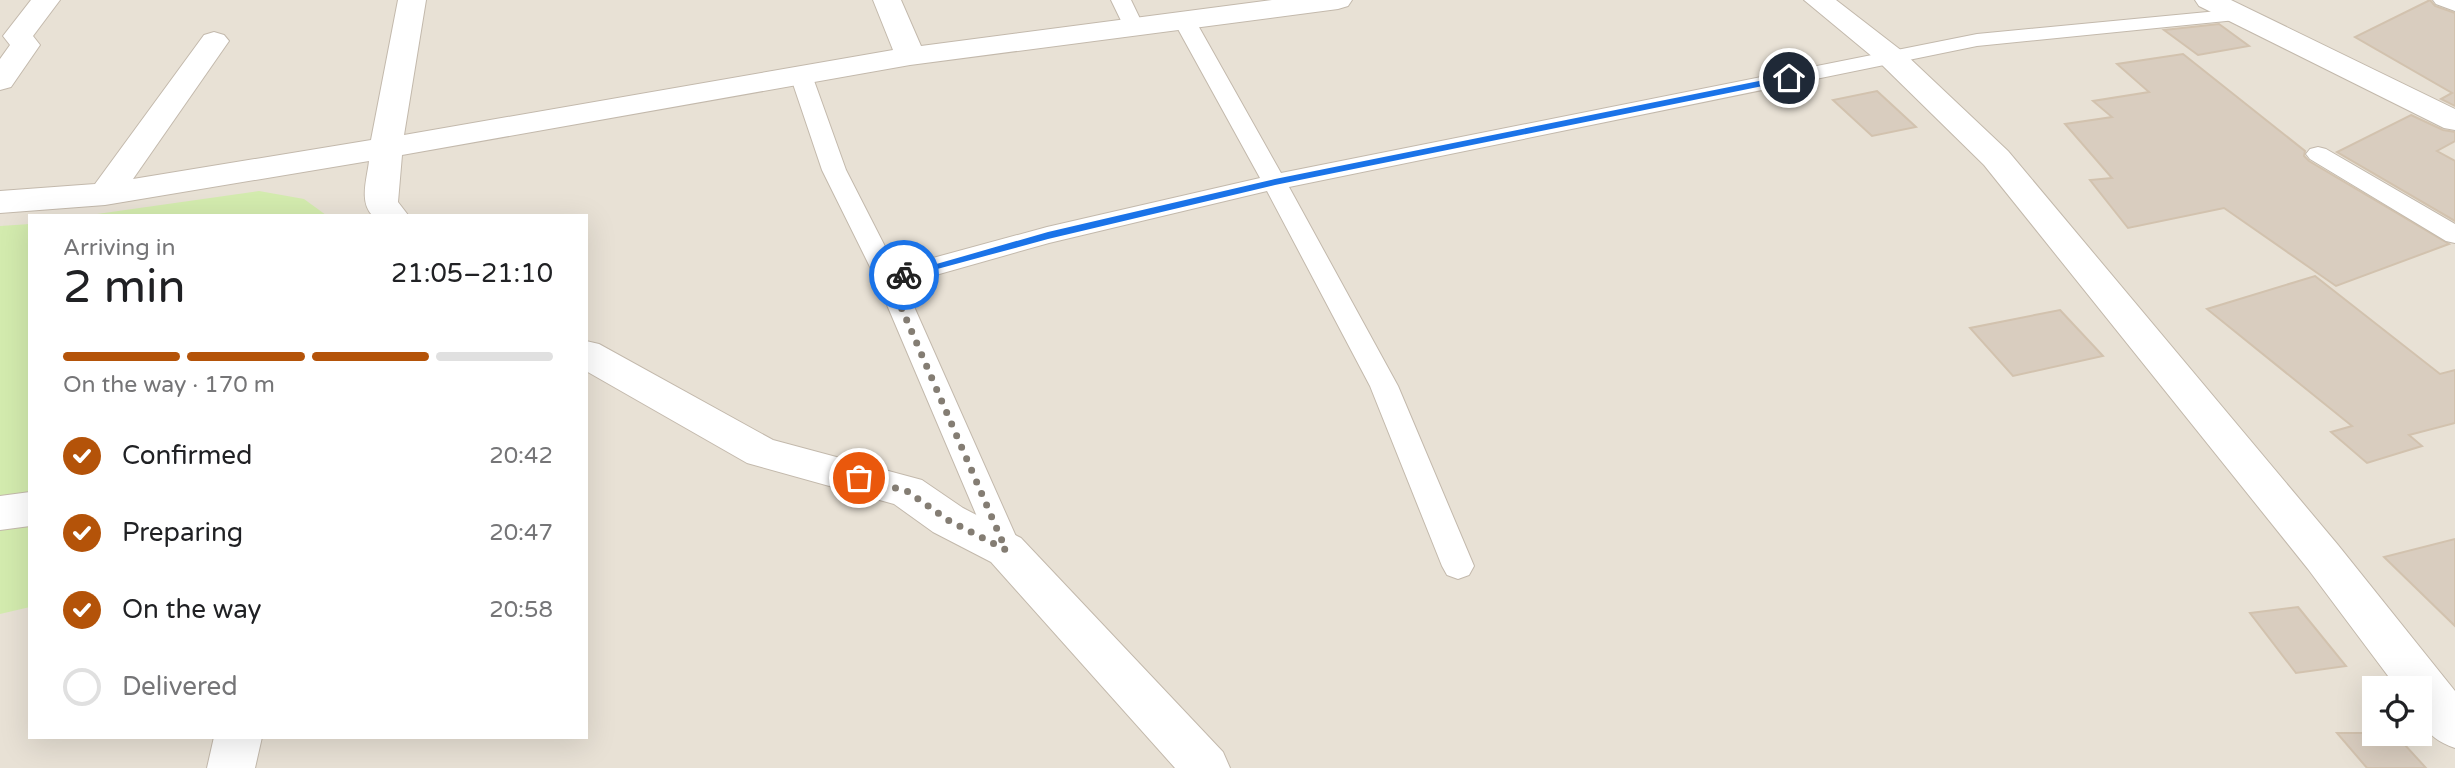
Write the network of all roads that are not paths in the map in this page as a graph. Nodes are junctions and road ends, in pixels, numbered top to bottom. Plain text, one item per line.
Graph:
1 (46, 0) edge
2 (412, 0) edge
3 (887, 0) edge
4 (1338, 0) edge
5 (1818, 0) edge
6 (2209, 0) edge
7 (2443, 0) edge
8 (2455, 5) edge
9 (1127, 13) edge
10 (2239, 15) junction
11 (1184, 20) junction
12 (214, 41) dead end
13 (910, 57) junction
14 (1891, 57) junction
15 (801, 75) junction
16 (0, 80) edge
17 (2455, 121) edge
18 (386, 148) junction
19 (2318, 154) dead end
20 (1275, 182) junction
21 (105, 194) junction
22 (0, 202) edge
23 (390, 214) edge
24 (2455, 235) edge
25 (889, 279) junction
26 (588, 355) edge
27 (28, 509) edge
28 (0, 513) edge
29 (1006, 550) junction
30 (1458, 566) dead end
31 (2455, 727) edge
32 (238, 739) edge
33 (231, 768) edge
34 (1206, 768) edge

1 - 16 street
2 - 18 street
3 - 13 street
4 - 11 street
5 - 14 street
6 - 10 street
7 - 8 lane
9 - 11 street
9 - 13 street
10 - 14 lane
10 - 17 street
11 - 20 lane
12 - 21 street
13 - 15 street
14 - 20 lane
14 - 31 street
15 - 18 street
15 - 25 lane
18 - 21 street
18 - 23 street
19 - 24 lane
20 - 25 lane
20 - 30 lane
21 - 22 street
25 - 29 lane
26 - 29 street
27 - 28 street
29 - 34 street
32 - 33 street

